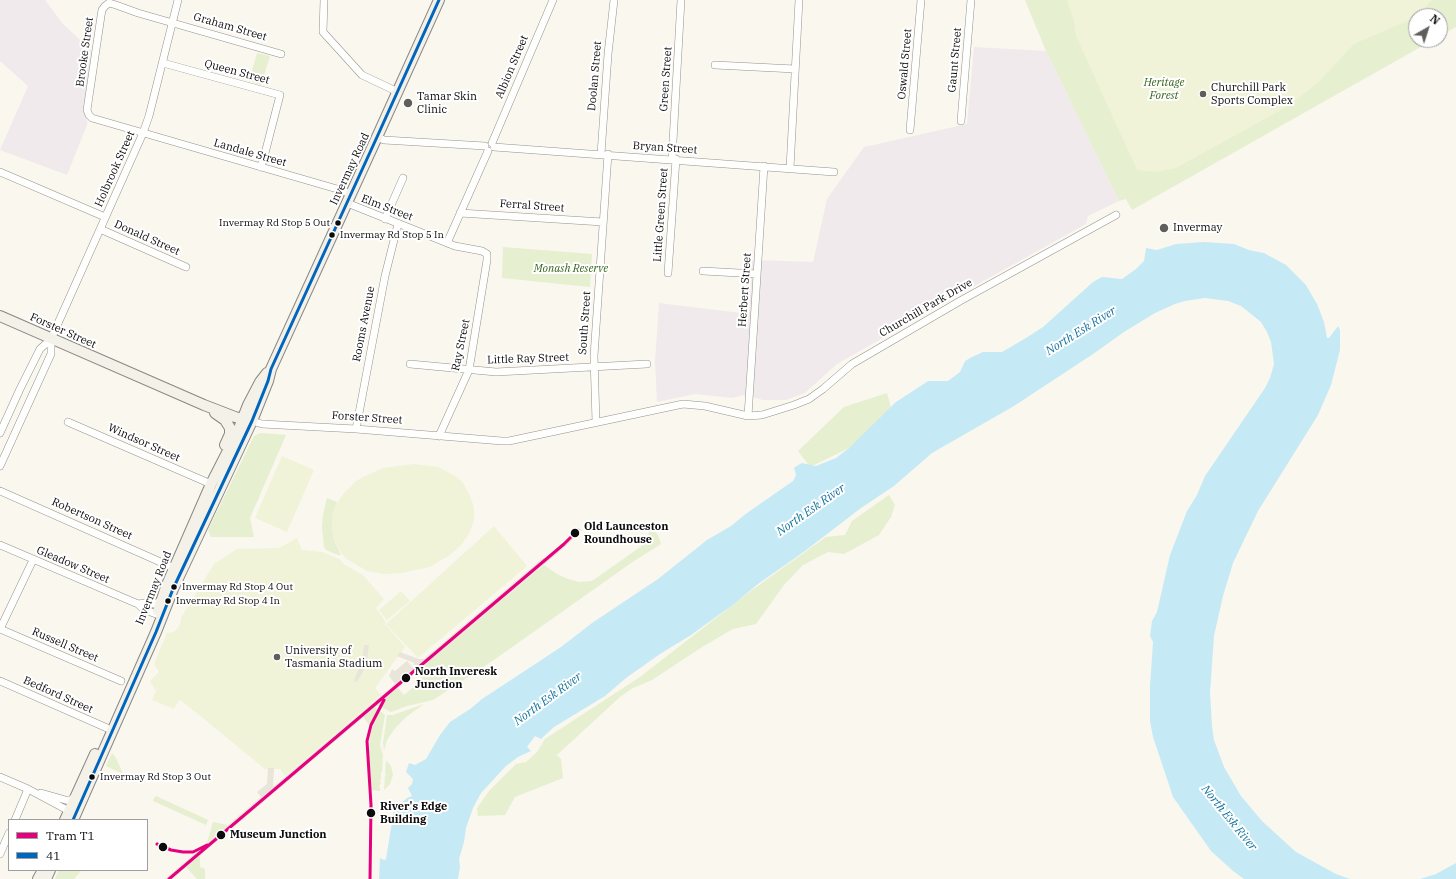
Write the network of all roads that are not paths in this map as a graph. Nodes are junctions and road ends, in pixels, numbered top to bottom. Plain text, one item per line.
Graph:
1 (178, 0) edge
2 (324, 0) edge
3 (439, 0) edge
4 (553, 0) edge
5 (614, 0) edge
6 (682, 0) edge
7 (799, 0) edge
8 (921, 0) edge
9 (971, 0) edge
10 (172, 23) junction
11 (281, 54) dead end
12 (163, 63) junction
13 (715, 65) dead end
14 (795, 69) junction
15 (398, 92) junction
16 (961, 121) dead end
17 (910, 130) dead end
18 (143, 133) junction
19 (377, 137) junction
20 (490, 147) junction
21 (604, 154) junction
22 (674, 159) junction
23 (764, 166) junction
24 (260, 167) junction
25 (790, 168) junction
26 (0, 172) edge
27 (834, 172) dead end
28 (404, 178) dead end
29 (349, 199) junction
30 (460, 213) junction
31 (1116, 215) dead end
32 (105, 217) junction
33 (385, 219) junction
34 (603, 222) junction
35 (398, 224) junction
36 (100, 229) junction
37 (447, 243) junction
38 (487, 254) joint
39 (186, 267) dead end
40 (702, 271) dead end
41 (668, 273) dead end
42 (757, 274) junction
43 (0, 316) edge
44 (51, 339) junction
45 (410, 364) dead end
46 (647, 364) dead end
47 (594, 367) junction
48 (469, 370) junction
49 (194, 401) junction
50 (748, 416) junction
51 (247, 420) junction
52 (68, 422) dead end
53 (596, 422) junction
54 (356, 429) junction
55 (0, 433) edge
56 (439, 436) junction
57 (0, 466) edge
58 (213, 481) junction
59 (0, 491) edge
60 (0, 545) edge
61 (33, 560) junction
62 (174, 568) junction
63 (161, 601) junction
64 (138, 604) junction
65 (159, 615) junction
66 (0, 629) edge
67 (0, 681) edge
68 (121, 681) dead end
69 (125, 702) junction
70 (106, 728) junction
71 (107, 744) junction
72 (90, 764) junction
73 (0, 776) edge
74 (28, 789) junction
75 (75, 797) junction
76 (71, 815) edge
77 (15, 819) edge
78 (8, 835) edge
79 (0, 854) edge

1 - 10 street, Holbrook Street
2 - 15 street
3 - 15 main road, Invermay Road
4 - 20 street, Albion Street
5 - 21 street, Doolan Street
6 - 22 street, Green Street
7 - 14 street
8 - 17 street, Oswald Street
9 - 16 street, Gaunt Street
10 - 11 street, Graham Street
10 - 12 street, Holbrook Street
10 - 18 street, Brooke Street
12 - 18 street, Holbrook Street
12 - 24 street, Queen Street
13 - 14 street
14 - 25 street
15 - 19 main road, Invermay Road
18 - 24 street, Landale Street
18 - 32 street, Holbrook Street
19 - 20 street, Bryan Street
19 - 29 main road, Invermay Road
20 - 21 street, Bryan Street
20 - 30 street, Albion Street
21 - 22 street, Bryan Street
21 - 34 street, South Street
22 - 23 street, Bryan Street
22 - 41 street, Little Green Street
23 - 25 street, Bryan Street
23 - 42 street, Herbert Street
24 - 29 street, Landale Street
25 - 27 street, Bryan Street
26 - 32 street
28 - 33 street
29 - 33 street, Elm Street
29 - 51 main road, Invermay Road
30 - 34 street, Ferral Street
30 - 37 street, Albion Street
31 - 50 street, Churchill Park Drive
32 - 36 street, Holbrook Street
33 - 35 street, Elm Street
34 - 47 street, South Street
35 - 37 street, Elm Street
35 - 54 street, Rooms Avenue
36 - 39 street, Donald Street
36 - 44 street, Holbrook Street
37 - 38 street, Elm Street
38 - 48 street, Ray Street
40 - 42 street
42 - 50 street, Herbert Street
43 - 44 main road, Forster Street
44 - 49 main road, Forster Street
44 - 55 street, Holbrook Street
44 - 57 street, Holbrook Street
45 - 48 street, Little Ray Street
46 - 47 street, Little Ray Street
47 - 48 street, Little Ray Street
47 - 53 street, South Street
48 - 56 street, Ray Street
49 - 51 main road, Forster Street
49 - 58 main road
50 - 53 street, Forster Street
51 - 54 street, Forster Street
51 - 58 main road, Invermay Road
51 - 65 main road, Invermay Road
52 - 58 street, Windsor Street
53 - 56 street, Forster Street
54 - 56 street, Forster Street
58 - 62 main road, Invermay Road
59 - 62 street, Robertson Street
60 - 61 street, Gleadow Street
61 - 64 street, Gleadow Street
61 - 66 street
62 - 63 main road, Invermay Road
63 - 64 street, Gleadow Street
63 - 65 main road, Invermay Road
64 - 65 street, Gleadow Street
65 - 69 main road, Invermay Road
65 - 70 main road, Invermay Road
66 - 68 street, Russell Street
67 - 70 street, Bedford Street
69 - 70 main road
69 - 71 main road, Invermay Road
70 - 72 main road, Invermay Road
71 - 72 main road
71 - 76 main road, Invermay Road
72 - 75 main road, Invermay Road
73 - 74 street
74 - 75 street
74 - 76 street
74 - 77 street
75 - 76 main road, Invermay Road
78 - 79 street

